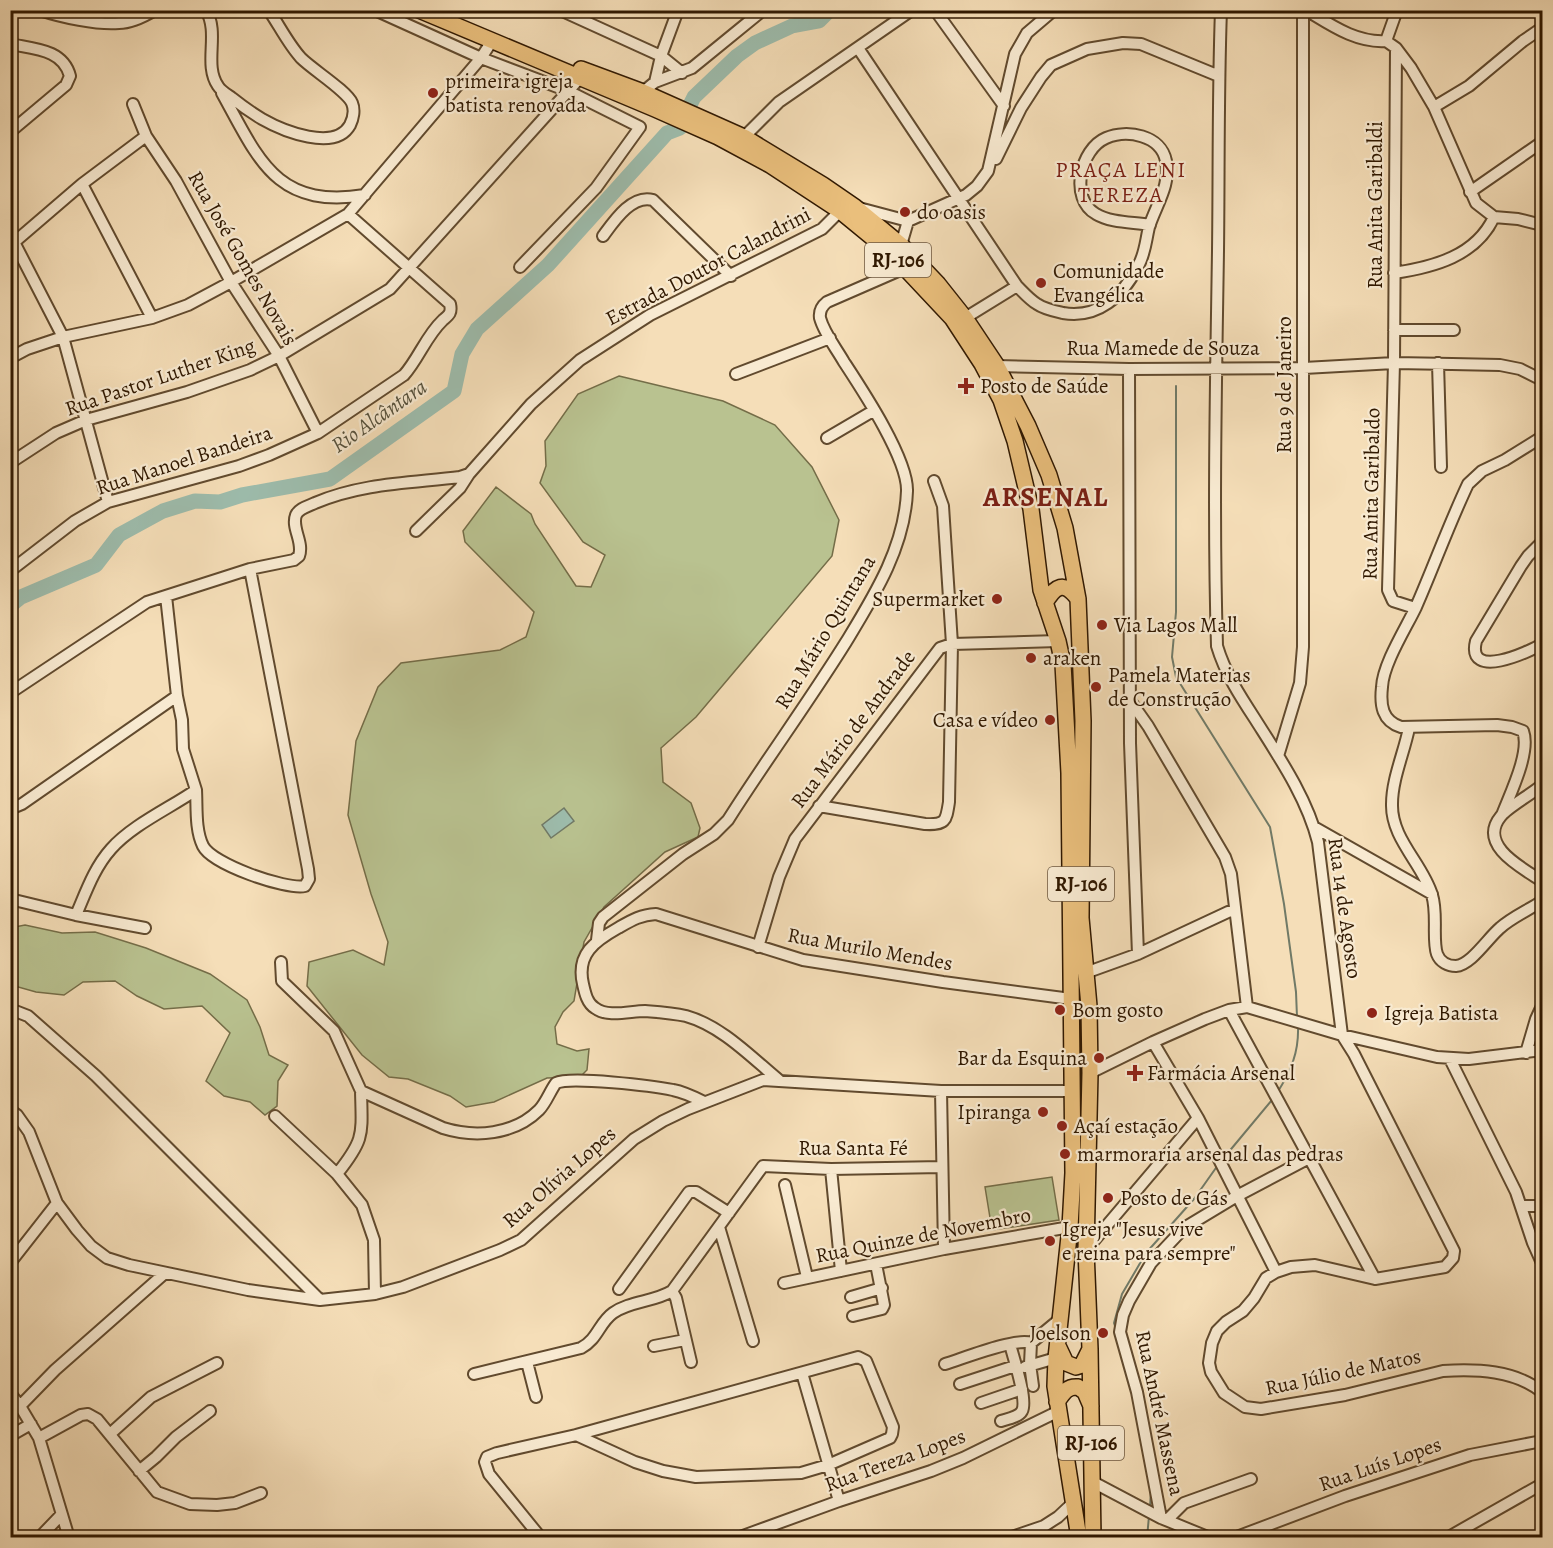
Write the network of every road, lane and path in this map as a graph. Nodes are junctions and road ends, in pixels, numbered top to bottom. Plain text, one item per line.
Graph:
1 (40, 10) edge
2 (155, 10) edge
3 (206, 10) edge
4 (419, 10) edge
5 (445, 10) edge
6 (560, 10) edge
7 (678, 10) edge
8 (763, 10) edge
9 (912, 10) edge
10 (935, 10) edge
11 (1054, 10) edge
12 (1221, 10) edge
13 (1305, 10) edge
14 (1397, 10) edge
15 (270, 12) dead end
16 (379, 12) edge
17 (1542, 28) edge
18 (1388, 38) junction
19 (492, 41) junction
20 (10, 44) edge
21 (858, 48) junction
22 (1396, 48) junction
23 (661, 56) junction
24 (481, 58) junction
25 (682, 73) junction
26 (1219, 76) junction
27 (579, 79) junction
28 (219, 87) junction
29 (649, 87) junction
30 (568, 91) junction
31 (133, 104) dead end
32 (658, 104) junction
33 (1004, 106) junction
34 (1434, 107) junction
35 (10, 132) edge
36 (720, 132) junction
37 (146, 136) junction
38 (744, 137) junction
39 (1542, 142) edge
40 (988, 171) junction
41 (82, 184) junction
42 (1470, 192) junction
43 (364, 195) junction
44 (959, 198) junction
45 (848, 209) junction
46 (348, 214) junction
47 (1494, 217) junction
48 (908, 221) junction
49 (1150, 225) junction
50 (1542, 225) edge
51 (603, 236) dead end
52 (12, 244) edge
53 (902, 244) junction
54 (410, 267) junction
55 (520, 267) dead end
56 (905, 268) junction
57 (1394, 273) junction
58 (731, 276) junction
59 (231, 282) junction
60 (1017, 286) junction
61 (152, 318) junction
62 (965, 318) junction
63 (1394, 330) junction
64 (1454, 330) dead end
65 (63, 337) junction
66 (830, 338) junction
67 (279, 356) junction
68 (10, 358) edge
69 (1394, 363) junction
70 (1438, 363) junction
71 (997, 366) junction
72 (1216, 368) junction
73 (1304, 368) junction
74 (1129, 369) junction
75 (736, 374) dead end
76 (1542, 380) edge
77 (873, 411) junction
78 (86, 420) junction
79 (318, 433) junction
80 (1542, 437) edge
81 (827, 438) dead end
82 (10, 464) edge
83 (1441, 467) dead end
84 (469, 474) junction
85 (934, 482) dead end
86 (108, 502) junction
87 (416, 531) dead end
88 (1542, 542) edge
89 (250, 569) junction
90 (10, 571) edge
91 (166, 596) junction
92 (1078, 599) junction
93 (1045, 603) junction
94 (1415, 608) junction
95 (1058, 641) junction
96 (952, 644) junction
97 (1542, 644) edge
98 (10, 693) edge
99 (177, 696) junction
100 (1130, 699) junction
101 (1409, 728) junction
102 (1278, 756) junction
103 (1542, 785) edge
104 (196, 790) junction
105 (819, 806) junction
106 (10, 808) edge
107 (1502, 815) junction
108 (1314, 827) junction
109 (1542, 881) edge
110 (1432, 894) junction
111 (10, 899) edge
112 (1542, 901) edge
113 (1235, 910) junction
114 (76, 915) junction
115 (145, 928) dead end
116 (597, 940) junction
117 (758, 947) junction
118 (1138, 954) junction
119 (281, 962) dead end
120 (1088, 972) junction
121 (1071, 999) junction
122 (1542, 1006) edge
123 (1247, 1007) junction
124 (14, 1010) edge
125 (1229, 1010) junction
126 (1342, 1035) junction
127 (1153, 1042) junction
128 (1542, 1050) edge
129 (1526, 1053) junction
130 (1450, 1059) junction
131 (1090, 1073) junction
132 (780, 1081) junction
133 (361, 1091) junction
134 (941, 1091) junction
135 (1073, 1091) junction
136 (704, 1102) junction
137 (10, 1110) edge
138 (275, 1116) dead end
139 (1198, 1118) junction
140 (1310, 1158) junction
141 (942, 1167) junction
142 (831, 1168) junction
143 (337, 1174) junction
144 (785, 1185) dead end
145 (1237, 1196) junction
146 (57, 1203) junction
147 (1522, 1206) junction
148 (1542, 1206) edge
149 (729, 1213) junction
150 (719, 1227) junction
151 (1070, 1227) junction
152 (944, 1248) junction
153 (1086, 1250) junction
154 (10, 1263) edge
155 (1542, 1263) edge
156 (876, 1264) junction
157 (841, 1270) junction
158 (1276, 1272) junction
159 (165, 1273) junction
160 (807, 1278) junction
161 (1375, 1279) junction
162 (784, 1283) dead end
163 (882, 1288) junction
164 (618, 1289) dead end
165 (672, 1291) junction
166 (375, 1294) junction
167 (851, 1297) dead end
168 (320, 1300) junction
169 (853, 1316) dead end
170 (1060, 1319) junction
171 (685, 1340) junction
172 (753, 1341) dead end
173 (1031, 1343) junction
174 (1010, 1344) junction
175 (654, 1346) dead end
176 (1090, 1349) junction
177 (1057, 1352) junction
178 (527, 1362) junction
179 (691, 1362) dead end
180 (217, 1363) dead end
181 (945, 1364) dead end
182 (1030, 1364) junction
183 (1016, 1368) junction
184 (802, 1373) junction
185 (474, 1374) dead end
186 (960, 1384) dead end
187 (1033, 1386) dead end
188 (1022, 1389) junction
189 (1542, 1392) edge
190 (10, 1393) edge
191 (536, 1397) dead end
192 (981, 1403) dead end
193 (20, 1406) junction
194 (1058, 1406) junction
195 (1091, 1406) junction
196 (210, 1411) dead end
197 (1001, 1421) dead end
198 (32, 1424) junction
199 (110, 1434) junction
200 (576, 1435) junction
201 (10, 1436) edge
202 (39, 1438) junction
203 (1542, 1441) edge
204 (828, 1465) junction
205 (140, 1471) junction
206 (1251, 1479) dead end
207 (1091, 1481) junction
208 (1542, 1484) edge
209 (261, 1493) dead end
210 (839, 1501) junction
211 (1074, 1502) junction
212 (61, 1515) junction
213 (1161, 1517) junction
214 (740, 1537) edge
215 (39, 1538) edge
216 (69, 1538) edge
217 (541, 1538) edge
218 (1009, 1538) edge
219 (1080, 1538) edge
220 (1093, 1538) edge
221 (1210, 1538) edge
222 (1234, 1538) edge
223 (1447, 1538) edge

1 - 2 street
3 - 28 street
4 - 19 highway, RJ-106
5 - 29 highway, RJ-106
6 - 23 street
7 - 23 street
8 - 25 street
9 - 21 street
10 - 33 street
11 - 33 street
12 - 26 street, Rua 14 de Agosto
13 - 18 street
13 - 73 street, Rua 9 de Janeiro
14 - 18 street
15 - 28 street
16 - 24 street
17 - 34 street
18 - 22 street
19 - 24 street
19 - 27 highway, RJ-106
20 - 35 street
21 - 38 street
21 - 44 street
22 - 34 street
22 - 57 street, Rua Anita Garibaldi
23 - 25 street
23 - 29 street
24 - 30 street
24 - 43 street
25 - 29 street
26 - 40 street
26 - 72 street, Rua 14 de Agosto
27 - 30 street, Rua Pastor Luther King
27 - 32 highway, RJ-106
28 - 43 street
29 - 32 highway, RJ-106
30 - 54 street, Rua Pastor Luther King
30 - 55 street
31 - 37 street, Rua José Gomes Novais
32 - 36 highway, RJ-106
33 - 40 street
34 - 42 street
36 - 38 highway, RJ-106
36 - 45 highway, RJ-106
37 - 41 street
37 - 59 street, Rua José Gomes Novais
38 - 45 highway, RJ-106
39 - 42 street
40 - 44 street
41 - 52 street
41 - 61 street
42 - 47 street
43 - 46 street
44 - 48 street
44 - 60 street
45 - 48 street
45 - 53 highway, RJ-106
45 - 56 highway, RJ-106
45 - 58 street, Estrada Doutor Calandrini
46 - 54 street
46 - 59 street
47 - 50 street
47 - 57 street
48 - 53 street
49 - 49 street
49 - 60 street
51 - 58 street
52 - 65 street
53 - 62 highway, RJ-106
54 - 67 street, Rua Pastor Luther King
54 - 79 street, Rua Manoel Bandeira
56 - 66 street, Rua Mário Quintana
56 - 93 highway, RJ-106
57 - 63 street, Rua Anita Garibaldi
58 - 84 street, Estrada Doutor Calandrini
59 - 61 street
59 - 67 street, Rua José Gomes Novais
60 - 62 street
61 - 65 street
62 - 71 highway, RJ-106
63 - 64 street
63 - 69 street, Rua Anita Garibaldi
65 - 68 street
65 - 78 street
66 - 75 street
66 - 77 street, Rua Mário Quintana
67 - 78 street, Rua Pastor Luther King
67 - 79 street, Rua José Gomes Novais
69 - 70 street, Rua Mamede de Souza
69 - 73 street, Rua Mamede de Souza
69 - 94 street, Rua Anita Garibaldo
70 - 76 street, Rua Mamede de Souza
70 - 83 street
71 - 74 street, Rua Mamede de Souza
71 - 92 highway, RJ-106
72 - 73 street, Rua Mamede de Souza
72 - 74 street, Rua Mamede de Souza
72 - 102 street, Rua 14 de Agosto
73 - 102 street, Rua 9 de Janeiro
74 - 100 street
77 - 81 street
77 - 116 street, Rua Mário Quintana
78 - 82 street, Rua Pastor Luther King
78 - 86 street
79 - 86 street, Rua Manoel Bandeira
80 - 94 street
84 - 87 street, Estrada Doutor Calandrini
84 - 89 street
85 - 96 street
86 - 90 street, Rua Manoel Bandeira
88 - 97 street
89 - 91 street
89 - 104 street
91 - 98 street
91 - 99 street
92 - 93 highway
92 - 120 highway, RJ-106
93 - 95 highway, RJ-106
94 - 101 street
95 - 96 street
95 - 121 highway, RJ-106
96 - 105 street, Rua Mário de Andrade
96 - 105 street
99 - 104 street
99 - 106 street
100 - 113 street
100 - 118 street
101 - 107 street
101 - 110 street
102 - 108 street, Rua 14 de Agosto
103 - 107 street
104 - 114 street
105 - 117 street, Rua Mário de Andrade
107 - 109 street
108 - 110 street
108 - 126 street, Rua 14 de Agosto
110 - 112 street
111 - 114 street
113 - 118 street
113 - 123 street
114 - 115 street
116 - 117 street, Rua Murilo Mendes
116 - 132 street, Rua Mário Quintana
117 - 121 street, Rua Murilo Mendes
118 - 120 street
119 - 133 street
120 - 131 highway, RJ-106
121 - 135 highway, RJ-106
122 - 129 street
123 - 125 street
123 - 126 street
124 - 168 street
125 - 127 street
125 - 140 street
126 - 130 street
126 - 161 street, Rua 14 de Agosto
127 - 131 street
127 - 139 street
128 - 129 street
129 - 130 street
130 - 147 street
131 - 153 highway, RJ-106
132 - 134 street, Rua Olívia Lopes
132 - 136 street, Rua Olívia Lopes
133 - 136 street
133 - 143 street
134 - 135 street, Rua Olívia Lopes
134 - 141 street
135 - 151 highway, RJ-106
136 - 166 street, Rua Olívia Lopes
137 - 146 street, Rua Olívia Lopes
138 - 143 street
139 - 145 street
139 - 153 street
140 - 145 street, Rua André Massena
140 - 161 street
141 - 142 street, Rua Santa Fé
141 - 152 street
142 - 149 street, Rua Santa Fé
142 - 157 street
143 - 166 street
144 - 160 street
145 - 158 street
145 - 213 street, Rua André Massena
146 - 154 street
146 - 159 street, Rua Olívia Lopes
147 - 148 street
147 - 155 street
149 - 150 street
149 - 164 street
150 - 165 street
150 - 172 street
151 - 152 street, Rua Quinze de Novembro
151 - 170 highway, RJ-106
152 - 156 street, Rua Quinze de Novembro
153 - 176 highway, RJ-106
156 - 157 street, Rua Quinze de Novembro
156 - 163 street
157 - 160 street, Rua Quinze de Novembro
158 - 161 street
158 - 189 street, Rua Júlio de Matos
159 - 168 street, Rua Olívia Lopes
159 - 193 street
160 - 162 street, Rua Quinze de Novembro
163 - 167 street
163 - 169 street
165 - 171 street
165 - 178 street
166 - 168 street, Rua Olívia Lopes
170 - 173 street
170 - 177 highway, RJ-106
171 - 175 street
171 - 179 street
173 - 174 street
173 - 182 street
174 - 181 street
174 - 183 street
176 - 177 highway
176 - 195 highway, RJ-106
177 - 182 street
177 - 194 highway, RJ-106
178 - 185 street
178 - 191 street
180 - 199 street
182 - 183 street
182 - 187 street
183 - 186 street
183 - 188 street
184 - 200 street
184 - 204 street
184 - 204 street
188 - 192 street
188 - 197 street
190 - 193 street
193 - 198 street
194 - 195 highway
194 - 210 street, Rua Tereza Lopes
194 - 211 highway, RJ-106
195 - 207 highway, RJ-106
196 - 205 street
198 - 201 street
198 - 202 street
199 - 202 street
199 - 205 street
200 - 204 street
200 - 217 street
202 - 212 street
203 - 222 street, Rua Luís Lopes
204 - 210 street
205 - 209 street
206 - 213 street
207 - 213 street
207 - 220 highway, RJ-106
208 - 223 street
210 - 214 street, Rua Tereza Lopes
211 - 218 street
211 - 219 highway, RJ-106
212 - 215 street
212 - 216 street
213 - 221 street

